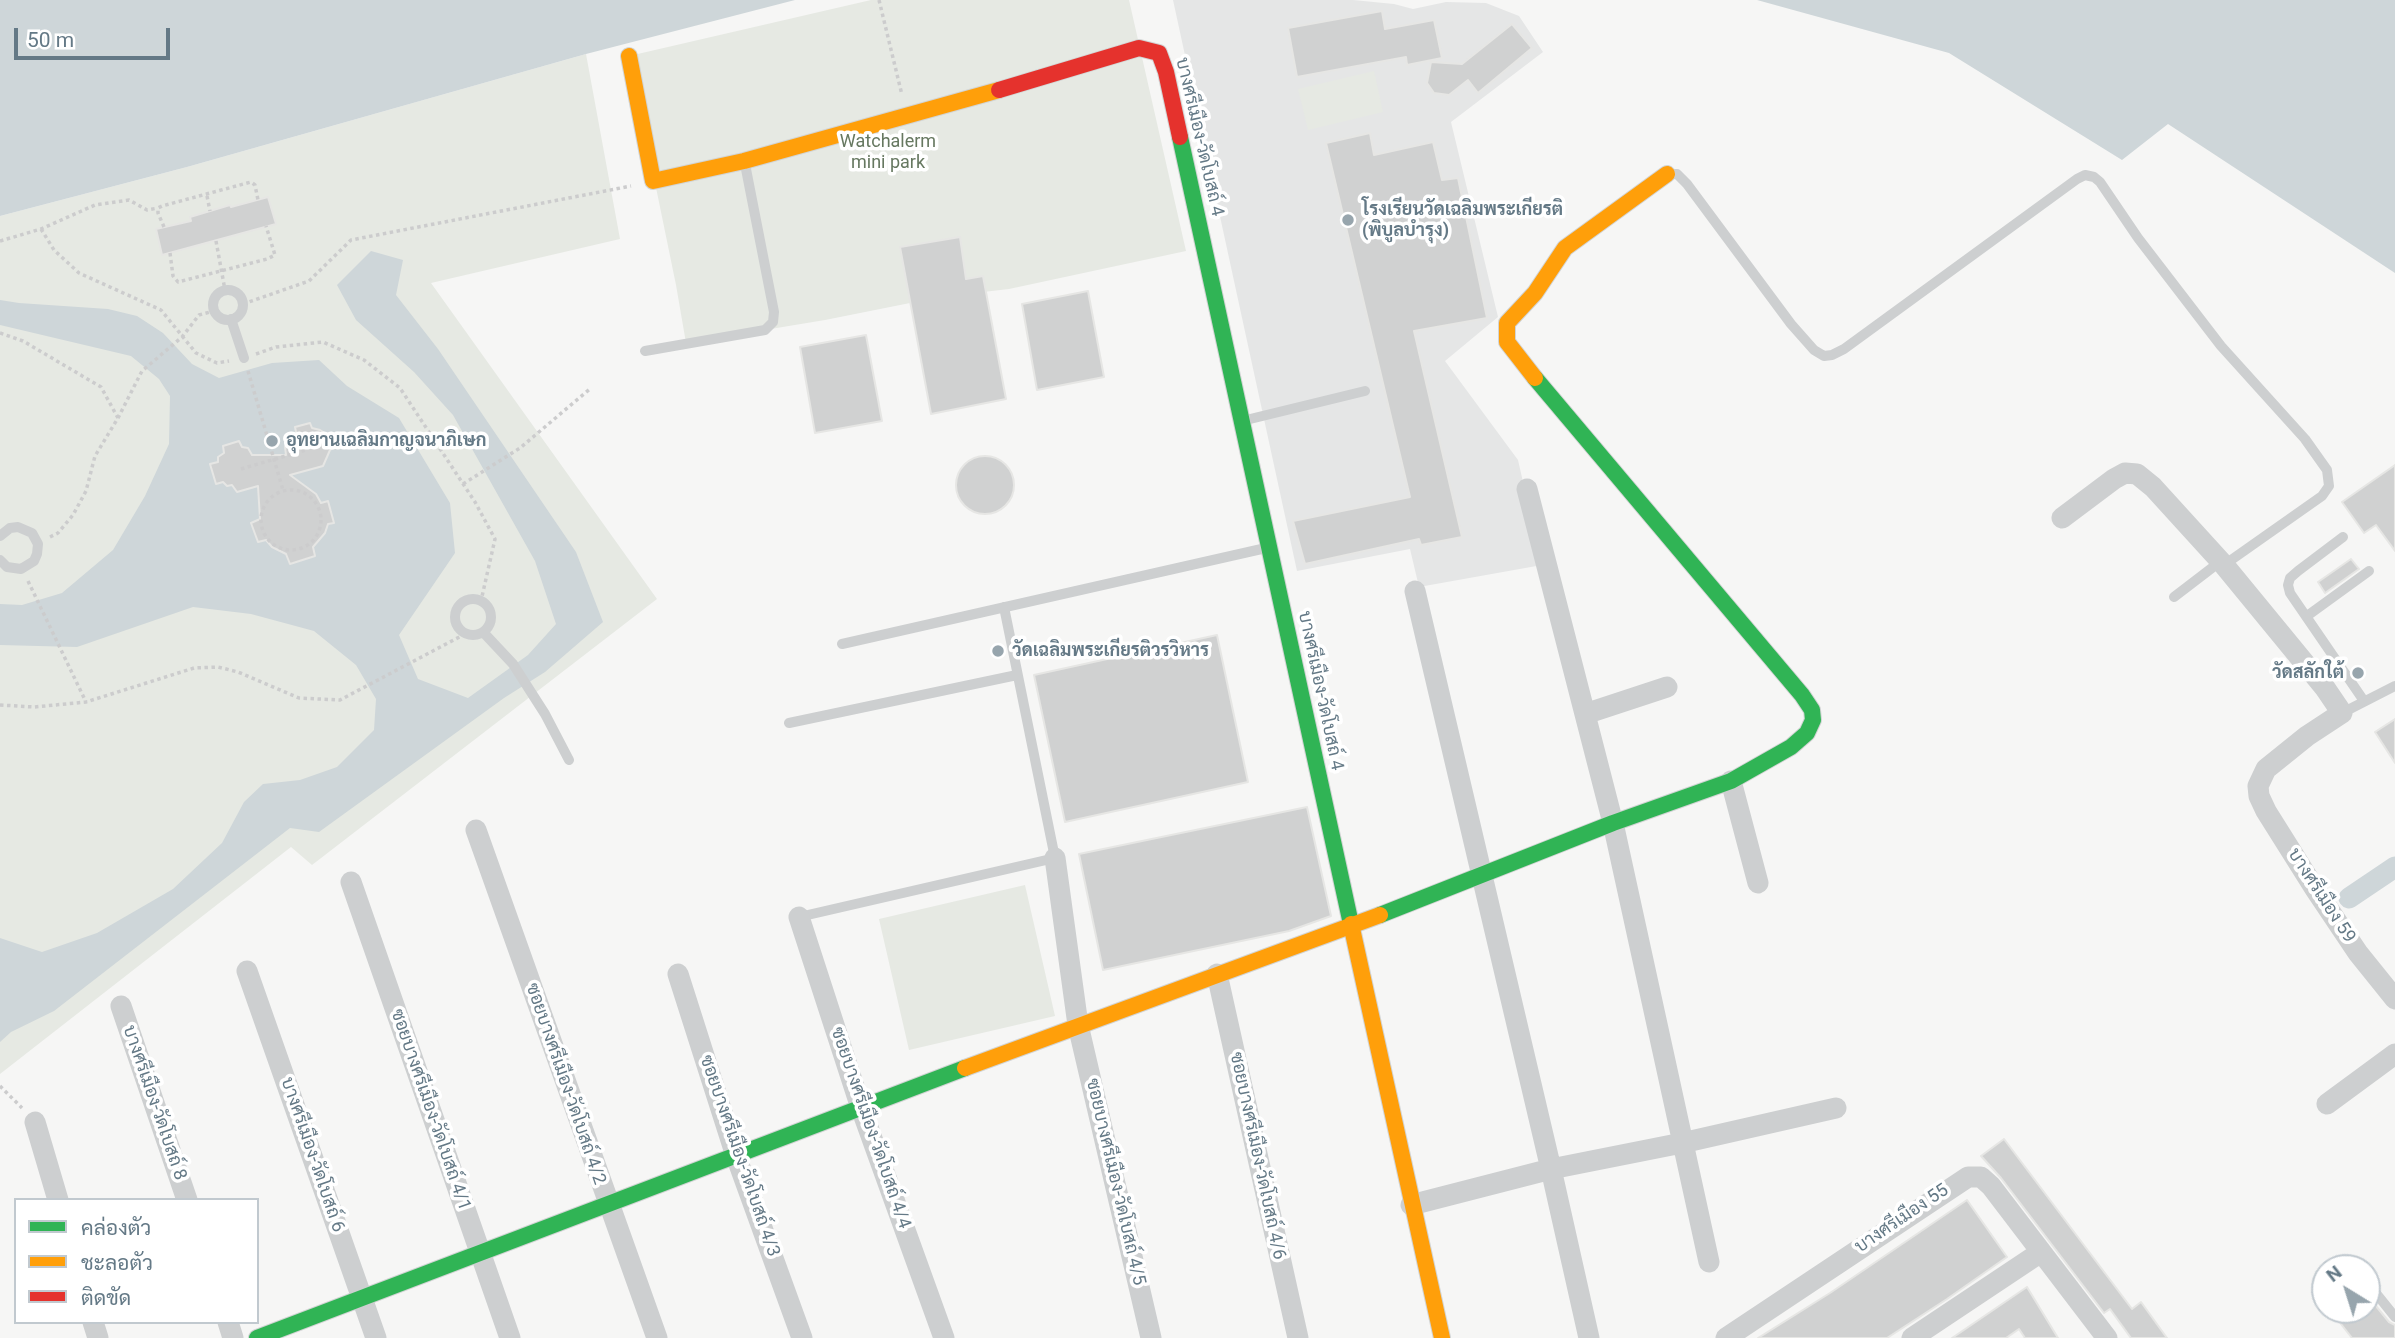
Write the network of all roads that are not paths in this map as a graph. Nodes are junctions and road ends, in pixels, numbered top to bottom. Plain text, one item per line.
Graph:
1 (629, 56) dead end
2 (744, 161) junction
3 (1667, 174) joint
4 (231, 319) junction
5 (645, 351) dead end
6 (244, 358) road end
7 (1365, 391) dead end
8 (1243, 420) junction
9 (1527, 489) dead end
10 (2062, 517) dead end
11 (0, 536) edge
12 (2343, 537) dead end
13 (1268, 547) junction
14 (0, 560) edge
15 (2222, 563) junction
16 (2369, 571) dead end
17 (1415, 591) dead end
18 (2174, 597) dead end
19 (1004, 607) junction
20 (2307, 616) junction
21 (483, 632) junction
22 (842, 644) dead end
23 (1017, 675) junction
24 (2395, 685) edge
25 (1667, 687) dead end
26 (2364, 701) junction
27 (2342, 713) junction
28 (1584, 714) junction
29 (789, 723) dead end
30 (569, 760) dead end
31 (1731, 781) junction
32 (1613, 823) junction
33 (476, 830) dead end
34 (1055, 858) junction
35 (1482, 875) junction
36 (351, 882) dead end
37 (1758, 883) dead end
38 (799, 918) joint
39 (1351, 927) junction
40 (247, 971) dead end
41 (678, 974) dead end
42 (1217, 974) junction
43 (2395, 999) edge
44 (121, 1006) dead end
45 (1078, 1025) junction
46 (2395, 1054) edge
47 (2327, 1104) dead end
48 (861, 1108) junction
49 (1836, 1108) dead end
50 (35, 1122) road end
51 (1682, 1143) junction
52 (736, 1156) junction
53 (1551, 1169) junction
54 (57, 1198) edge
55 (186, 1198) edge
56 (607, 1204) junction
57 (1412, 1205) junction
58 (2041, 1252) junction
59 (480, 1254) junction
60 (1709, 1262) dead end
61 (362, 1298) junction
62 (2381, 1300) edge
63 (2395, 1317) edge
64 (2104, 1337) edge
65 (257, 1338) edge
66 (376, 1338) edge
67 (510, 1338) edge
68 (657, 1338) edge
69 (802, 1338) edge
70 (944, 1338) edge
71 (1151, 1338) edge
72 (1298, 1338) edge
73 (1442, 1338) edge
74 (1589, 1338) edge
75 (1726, 1338) edge
76 (1912, 1338) edge

1 - 2 street
2 - 5 lane
2 - 8 street, บางศรีเมือง-วัดโบสถ์ 4
3 - 15 lane
3 - 31 street
4 - 4 lane
4 - 6 lane
7 - 8 lane
8 - 13 street, บางศรีเมือง-วัดโบสถ์ 4
9 - 28 street
10 - 15 street
11 - 14 lane
12 - 20 lane
13 - 19 lane
13 - 39 street, บางศรีเมือง-วัดโบสถ์ 4
15 - 18 lane
15 - 27 street
16 - 20 lane
17 - 35 street
19 - 22 lane
19 - 23 lane
20 - 26 lane
21 - 21 lane
21 - 30 lane
23 - 29 lane
23 - 34 lane
24 - 26 lane
25 - 28 street
26 - 27 lane
27 - 43 street, บางศรีเมือง 59
28 - 32 street
31 - 32 street
31 - 37 street
32 - 35 street
32 - 51 street
33 - 56 street, ซอยบางศรีเมือง-วัดโบสถ์ 4/2
34 - 38 lane
34 - 45 street, ซอยบางศรีเมือง-วัดโบสถ์ 4/5
35 - 39 street
35 - 53 street
36 - 59 street, ซอยบางศรีเมือง-วัดโบสถ์ 4/1
38 - 48 street, ซอยบางศรีเมือง-วัดโบสถ์ 4/4
39 - 42 street
39 - 57 street, บางศรีเมือง-วัดโบสถ์ 4
40 - 61 street, บางศรีเมือง-วัดโบสถ์ 6
41 - 52 street, ซอยบางศรีเมือง-วัดโบสถ์ 4/3
42 - 45 street
42 - 72 street, ซอยบางศรีเมือง-วัดโบสถ์ 4/6
44 - 55 street, บางศรีเมือง-วัดโบสถ์ 8
45 - 48 street
45 - 71 street, ซอยบางศรีเมือง-วัดโบสถ์ 4/5
46 - 47 street
48 - 52 street
48 - 70 street, ซอยบางศรีเมือง-วัดโบสถ์ 4/4
49 - 51 street
50 - 54 street
51 - 53 street
51 - 60 street
52 - 56 street
52 - 69 street, ซอยบางศรีเมือง-วัดโบสถ์ 4/3
53 - 57 street
53 - 74 street
56 - 59 street
56 - 68 street, ซอยบางศรีเมือง-วัดโบสถ์ 4/2
57 - 73 street, บางศรีเมือง-วัดโบสถ์ 4
58 - 64 street, บางศรีเมือง 55
58 - 75 street, บางศรีเมือง 55
58 - 76 street
59 - 61 street
59 - 67 street, ซอยบางศรีเมือง-วัดโบสถ์ 4/1
61 - 65 street
61 - 66 street, บางศรีเมือง-วัดโบสถ์ 6
62 - 63 lane

